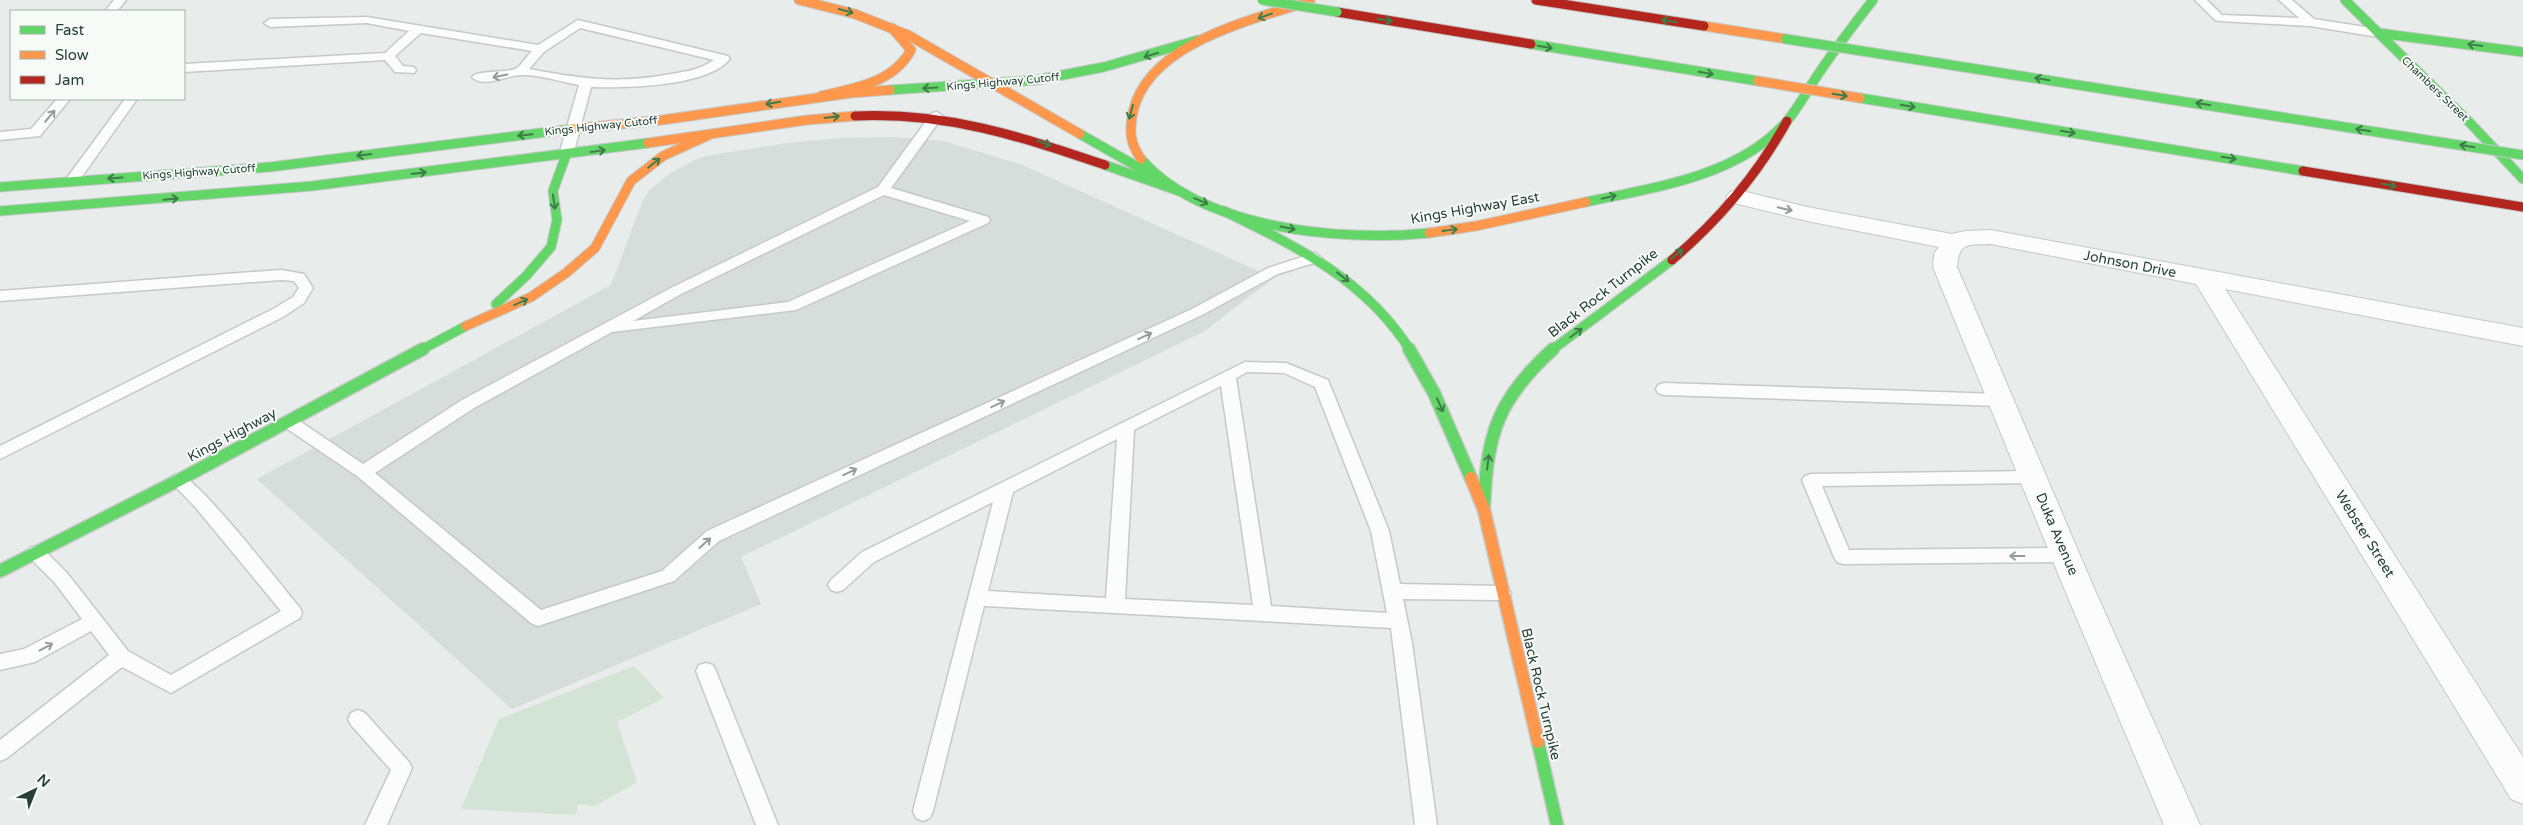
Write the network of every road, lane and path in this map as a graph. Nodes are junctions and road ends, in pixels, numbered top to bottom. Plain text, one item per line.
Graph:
1 (120, 0) edge
2 (799, 0) edge
3 (1262, 0) edge
4 (1311, 0) edge
5 (1536, 0) edge
6 (1873, 0) edge
7 (2201, 0) edge
8 (2285, 0) edge
9 (2345, 0) edge
10 (112, 10) edge
11 (1846, 12) dead end
12 (2310, 22) junction
13 (270, 23) dead end
14 (891, 27) junction
15 (419, 28) junction
16 (1846, 32) junction
17 (2378, 33) junction
18 (1198, 40) junction
19 (540, 49) junction
20 (2523, 52) edge
21 (388, 56) junction
22 (185, 68) edge
23 (410, 70) dead end
24 (521, 71) junction
25 (478, 77) dead end
26 (586, 83) junction
27 (996, 84) junction
28 (821, 96) junction
29 (63, 100) edge
30 (131, 100) edge
31 (936, 116) junction
32 (1787, 121) junction
33 (574, 129) junction
34 (709, 135) junction
35 (0, 136) edge
36 (2523, 155) edge
37 (566, 156) junction
38 (1159, 179) junction
39 (2523, 179) edge
40 (72, 182) junction
41 (0, 187) edge
42 (883, 190) junction
43 (1179, 191) junction
44 (1738, 197) junction
45 (52, 207) junction
46 (2523, 207) edge
47 (1224, 211) junction
48 (0, 212) edge
49 (1954, 242) junction
50 (1315, 258) junction
51 (2206, 279) junction
52 (0, 296) edge
53 (476, 321) junction
54 (606, 329) junction
55 (2523, 337) edge
56 (1228, 376) junction
57 (1664, 389) dead end
58 (2000, 400) junction
59 (289, 422) junction
60 (1126, 428) junction
61 (0, 452) edge
62 (362, 472) junction
63 (2033, 477) junction
64 (179, 480) junction
65 (1005, 488) junction
66 (1484, 510) junction
67 (36, 553) junction
68 (2065, 555) junction
69 (0, 571) edge
70 (837, 585) dead end
71 (1392, 591) junction
72 (1502, 593) junction
73 (978, 598) junction
74 (1114, 605) junction
75 (1263, 613) junction
76 (94, 621) junction
77 (1399, 621) junction
78 (121, 657) junction
79 (0, 662) edge
80 (706, 671) dead end
81 (358, 719) dead end
82 (0, 752) edge
83 (2523, 788) edge
84 (923, 811) dead end
85 (376, 825) edge
86 (767, 825) edge
87 (1426, 825) edge
88 (1557, 825) edge
89 (2182, 825) edge

1 - 10 lane
2 -> 14 main road
3 -> 46 main road, bridge
4 -> 18 main road, Kings Highway East
36 -> 5 main road, bridge
6 - 16 main road, Kings Highway East
7 - 12 lane
8 - 12 lane
9 - 17 main road, Chambers Street
11 - 16 main road
12 - 17 lane
13 - 15 lane
14 - 27 main road
14 - 28 main road
15 - 19 lane
15 - 21 lane
16 - 32 main road, Kings Highway East
20 -> 17 main road
17 - 39 main road, Chambers Street
18 -> 27 main road, Kings Highway Cutoff
18 -> 38 main road, Kings Highway East
19 - 24 lane
19 - 26 lane
21 - 22 lane
21 - 23 lane
24 -> 25 lane
24 - 26 lane
26 - 33 lane
27 -> 28 main road, Kings Highway Cutoff
27 - 38 main road
28 -> 33 main road, Kings Highway Cutoff
35 -> 29 lane
30 - 40 lane
34 -> 31 main road, Kings Highway Cutoff
31 - 42 lane
31 -> 43 main road, Kings Highway Cutoff
32 - 44 main road, Black Rock Turnpike
47 -> 32 main road, Kings Highway East
33 - 37 lane
33 -> 40 main road, Kings Highway Cutoff
37 -> 34 main road, Kings Highway Cutoff
53 -> 34 main road, Kings Highway
45 -> 37 main road, Kings Highway Cutoff
37 -> 53 main road, Kings Highway
38 - 43 main road, Kings Highway East
40 - 41 main road, Kings Highway Cutoff
40 - 45 main road
42 - 54 lane
42 - 54 lane
43 -> 47 main road, Kings Highway East
44 -> 49 street, Johnson Drive
66 -> 44 main road, Black Rock Turnpike
45 - 48 main road, Kings Highway Cutoff
47 - 50 main road, Black Rock Turnpike
49 - 51 street, Johnson Drive
49 - 58 street, Duka Avenue
62 -> 50 lane
50 -> 66 main road, Black Rock Turnpike
51 - 55 street, Johnson Drive
51 - 83 street, Webster Street
52 - 61 lane
53 - 59 main road, Kings Highway
54 - 62 lane
56 - 60 lane
56 - 71 lane
56 - 75 lane
57 - 58 lane
58 - 63 street, Duka Avenue
59 - 62 lane
59 - 64 main road, Kings Highway
60 - 65 lane
60 - 74 lane
63 - 68 street, Duka Avenue
68 -> 63 lane
64 - 67 main road, Kings Highway
64 - 78 lane
65 - 70 lane
65 - 73 lane
66 - 72 main road, Black Rock Turnpike
67 - 69 main road, Kings Highway
67 - 76 lane
68 - 89 street, Duka Avenue
71 - 72 lane
71 - 77 lane
72 - 88 main road, Black Rock Turnpike
73 - 74 lane
73 - 84 lane
74 - 75 lane
75 - 77 lane
76 - 78 lane
79 -> 76 lane
77 - 87 lane
78 - 82 lane
80 - 86 lane
81 - 85 lane

